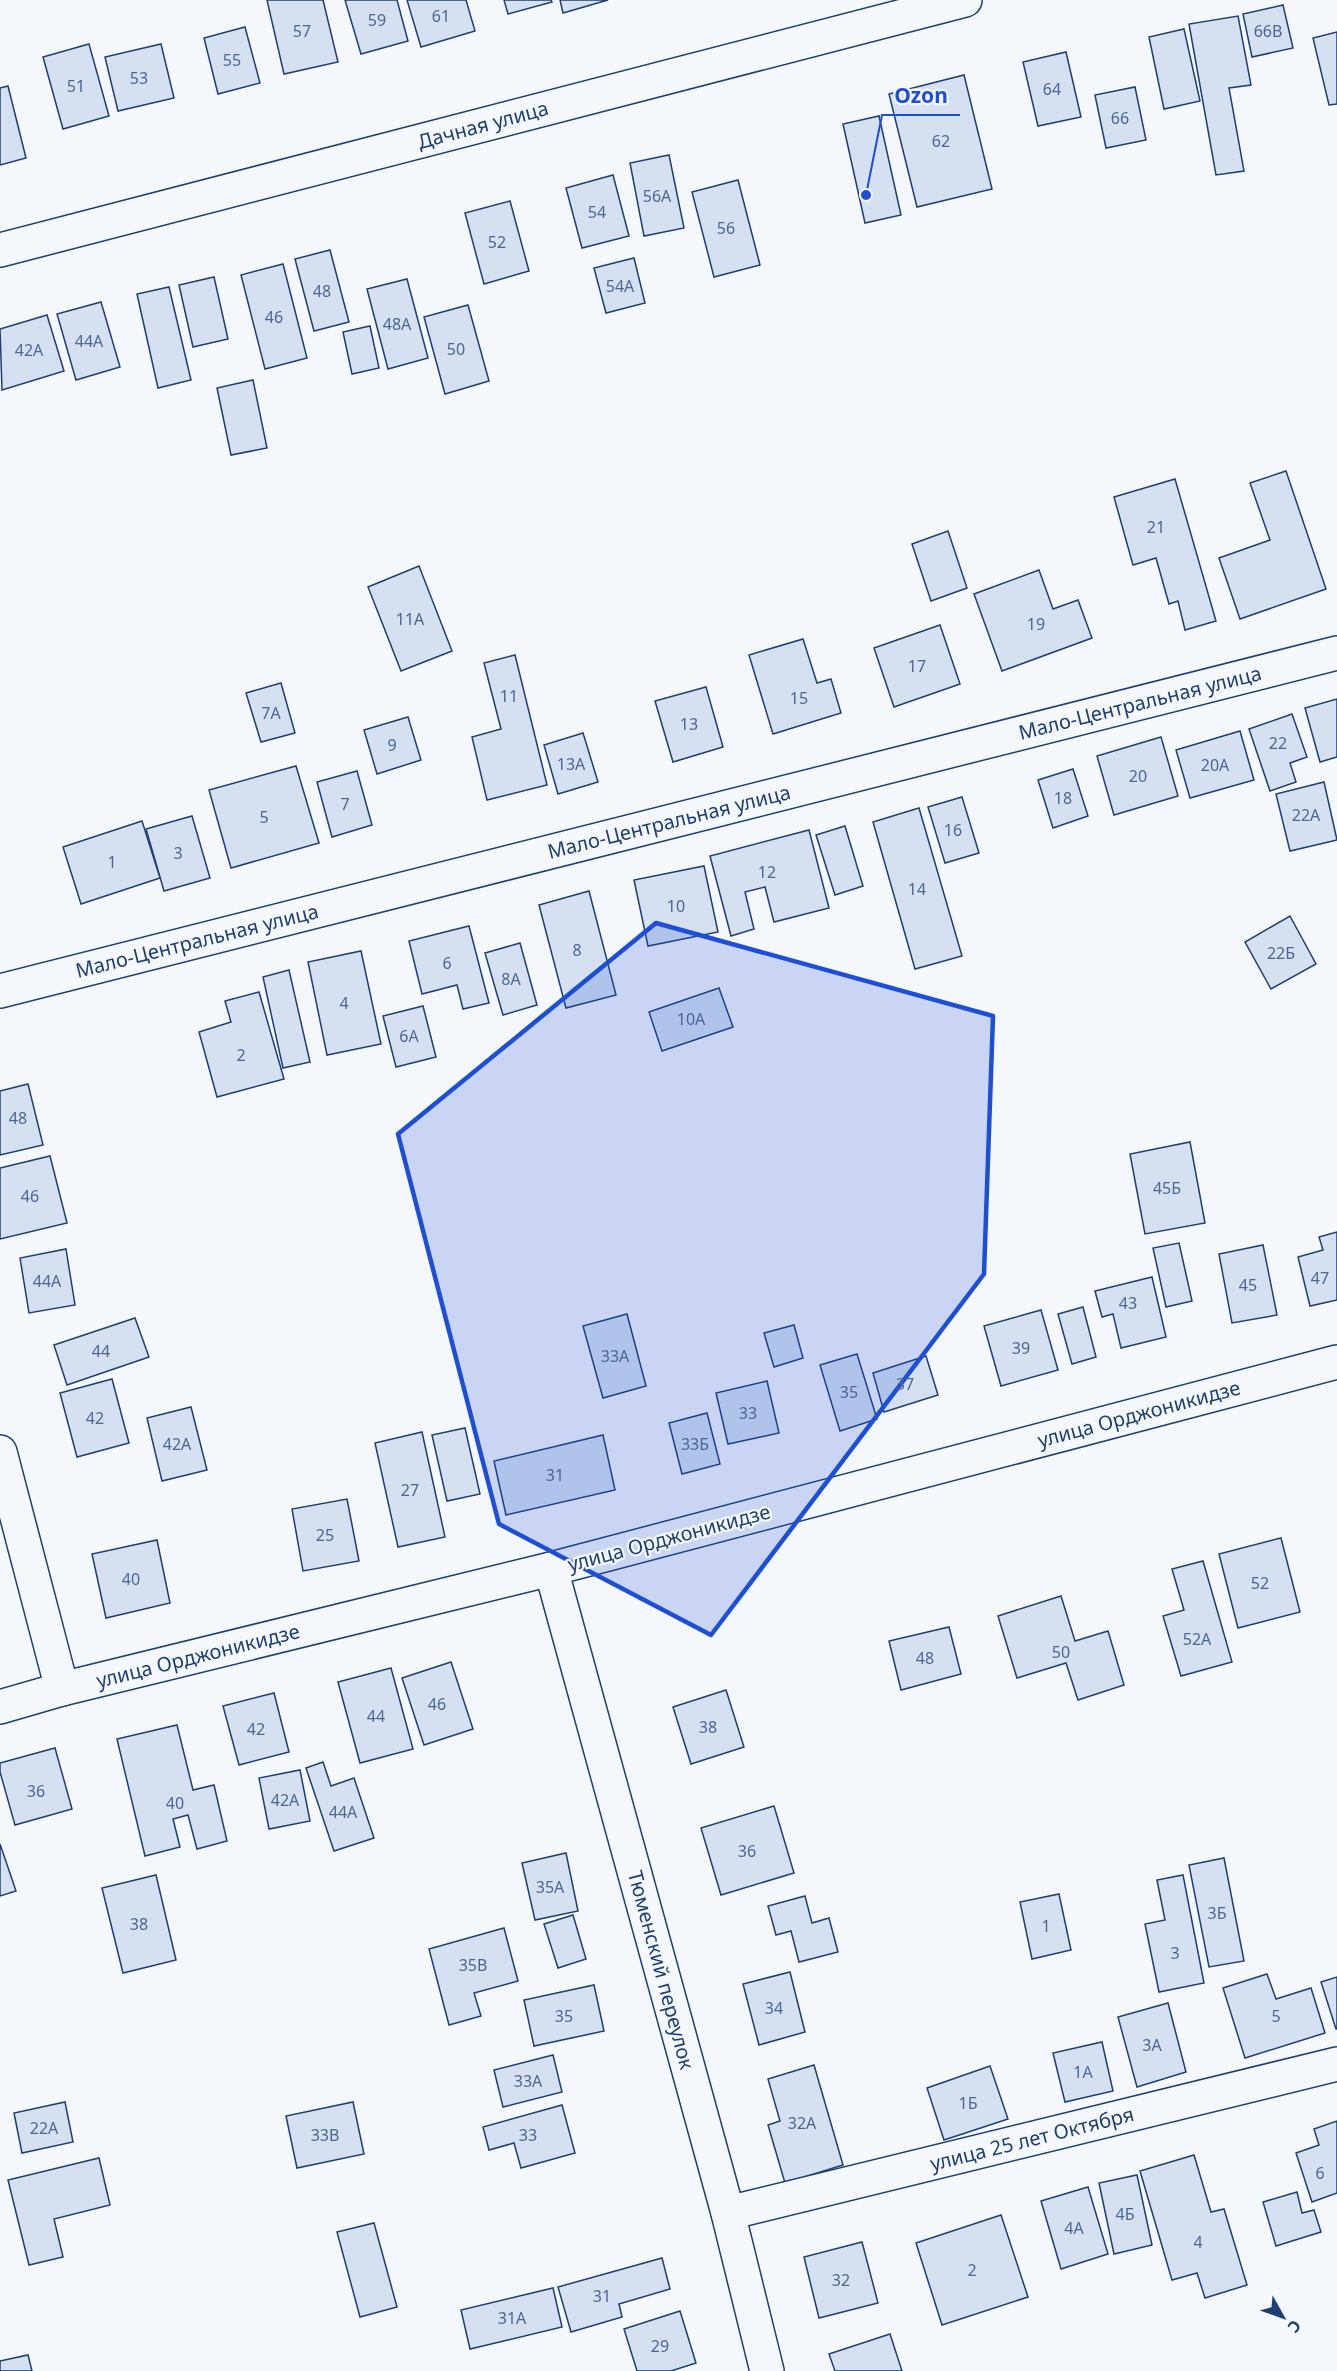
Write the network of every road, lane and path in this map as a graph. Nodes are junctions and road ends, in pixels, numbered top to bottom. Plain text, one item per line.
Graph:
1 (965, 0) edge
2 (0, 250) edge
3 (1337, 653) edge
4 (0, 991) edge
5 (1337, 1362) edge
6 (0, 1452) edge
7 (551, 1569) junction
8 (62, 1689) junction
9 (0, 1707) edge
10 (1337, 2064) edge
11 (728, 2213) junction
12 (767, 2371) edge

1 - 2 street, Дачная улица
3 - 4 street, Мало-Центральная улица
5 - 7 street, улица Орджоникидзе
6 - 8 street
7 - 8 street, улица Орджоникидзе
7 - 11 street, Тюменский переулок
8 - 9 street, улица Орджоникидзе
10 - 11 street, улица 25 лет Октября
11 - 12 street, Тюменский переулок

